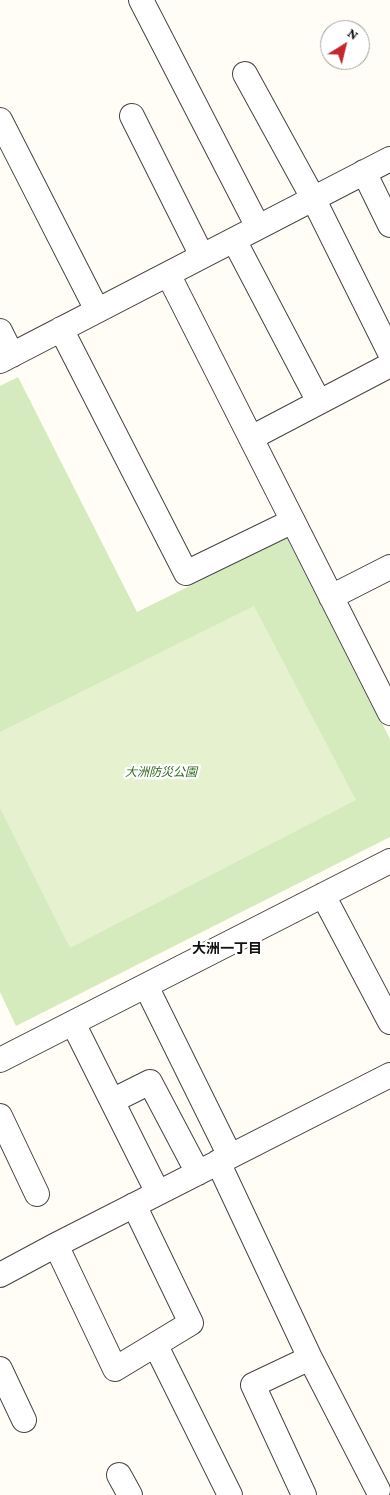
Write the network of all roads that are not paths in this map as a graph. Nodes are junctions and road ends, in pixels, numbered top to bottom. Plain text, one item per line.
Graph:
1 (141, 0) edge
2 (245, 74) dead end
3 (132, 116) dead end
4 (0, 120) edge
5 (390, 159) edge
6 (364, 172) junction
7 (313, 198) junction
8 (390, 225) edge
9 (258, 227) junction
10 (234, 240) junction
11 (202, 256) junction
12 (168, 274) junction
13 (97, 310) junction
14 (61, 329) junction
15 (0, 331) edge
16 (390, 353) edge
17 (6, 358) edge
18 (390, 365) edge
19 (319, 402) junction
20 (251, 438) junction
21 (293, 521) junction
22 (390, 568) edge
23 (332, 597) junction
24 (390, 713) edge
25 (390, 861) edge
26 (324, 895) junction
27 (146, 986) junction
28 (390, 1022) edge
29 (73, 1023) junction
30 (0, 1060) edge
31 (390, 1075) edge
32 (112, 1101) junction
33 (0, 1116) edge
34 (215, 1164) junction
35 (158, 1193) junction
36 (37, 1194) dead end
37 (134, 1205) junction
38 (56, 1245) junction
39 (0, 1276) edge
40 (156, 1346) junction
41 (310, 1358) junction
42 (0, 1368) edge
43 (24, 1420) dead end
44 (378, 1489) edge
45 (230, 1495) edge
46 (304, 1495) edge

1 - 9 street
2 - 7 street
3 - 11 street
4 - 13 street
5 - 6 street
6 - 7 street
6 - 8 street
7 - 9 street
7 - 16 street
9 - 10 street
10 - 11 street
10 - 19 street
11 - 12 street
12 - 13 street
12 - 20 street
13 - 14 street
14 - 17 street
14 - 21 street
15 - 17 street
18 - 19 street
19 - 20 street
20 - 21 street
21 - 23 street
22 - 23 street
23 - 24 street
25 - 26 street
26 - 27 street
26 - 28 street
27 - 29 street
27 - 34 street
29 - 30 street
29 - 32 street
31 - 34 street
32 - 34 street
32 - 35 street
33 - 36 street
34 - 35 street
34 - 41 street
35 - 37 street
37 - 38 street
37 - 40 street
38 - 39 street
38 - 40 street
40 - 45 street
41 - 44 street
41 - 46 street
42 - 43 street

